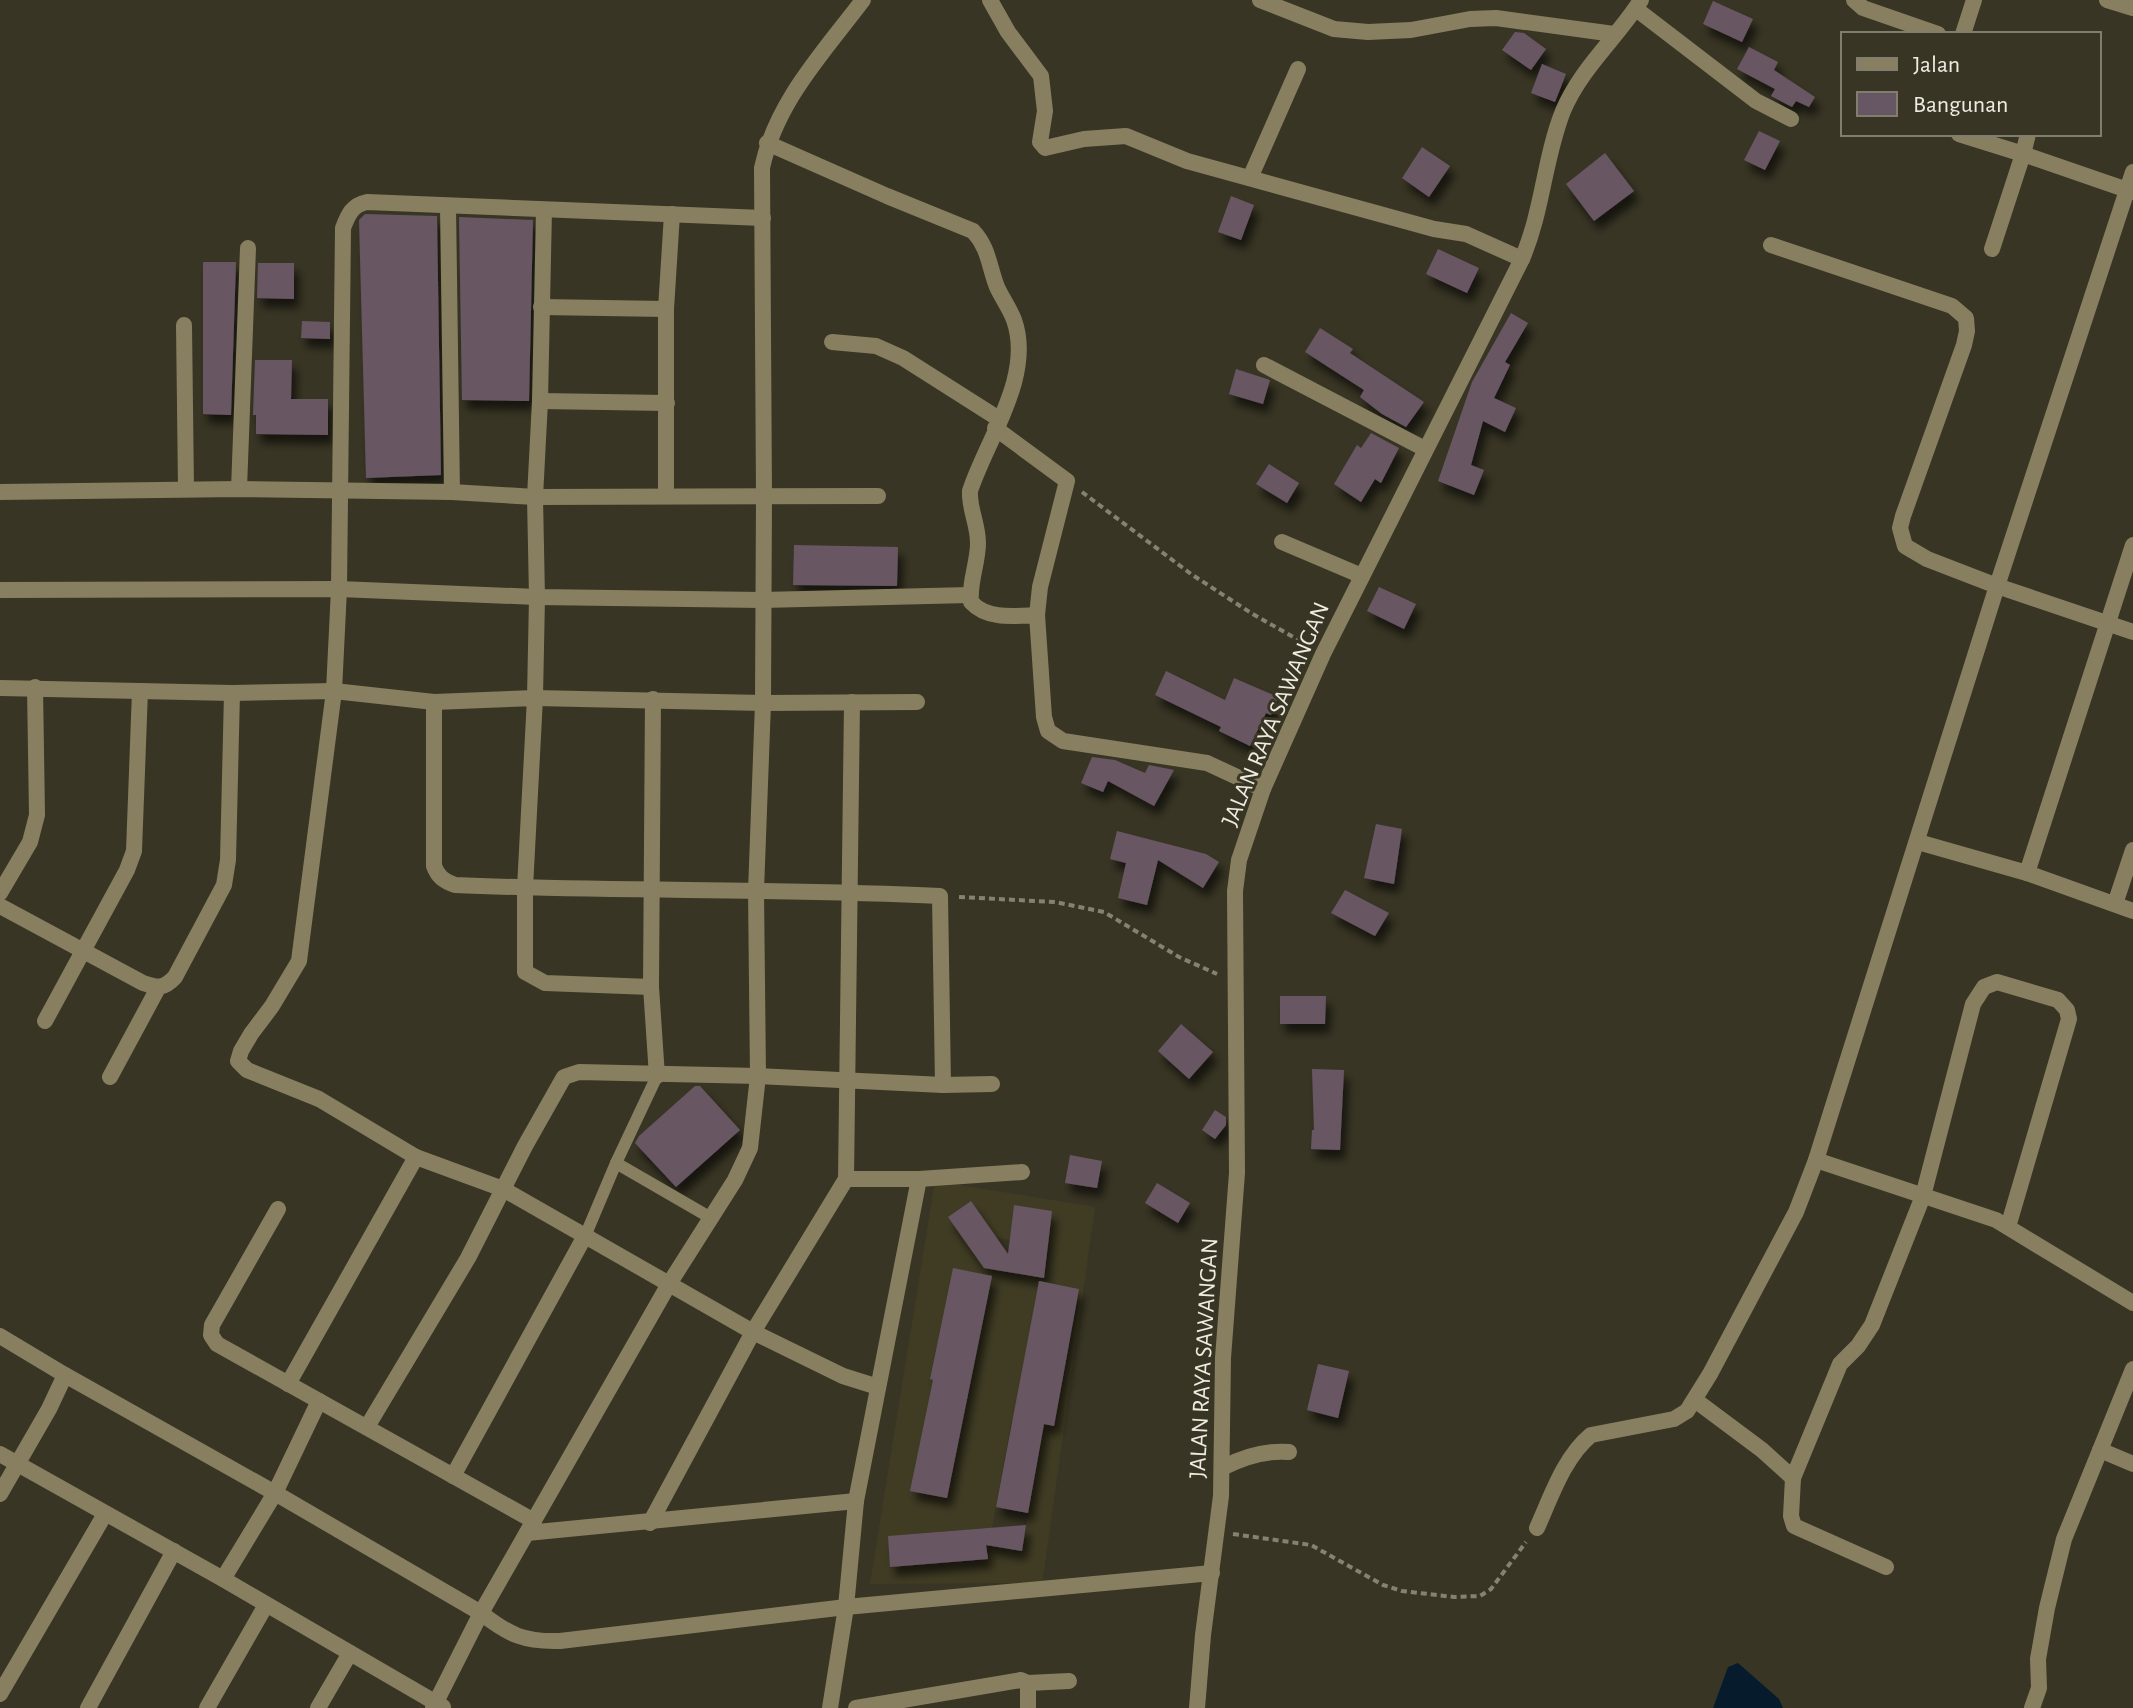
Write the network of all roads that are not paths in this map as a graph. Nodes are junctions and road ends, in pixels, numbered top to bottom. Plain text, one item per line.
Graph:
1 (863, 0) edge
2 (990, 0) edge
3 (1260, 0) edge
4 (1854, 0) edge
5 (1974, 0) edge
6 (2107, 0) edge
7 (1638, 4) edge
8 (2133, 8) edge
9 (1932, 32) edge
10 (1964, 32) edge
11 (1614, 34) junction
12 (1298, 69) dead end
13 (1791, 119) dead end
14 (1965, 136) edge
15 (2028, 136) edge
16 (767, 143) junction
17 (2023, 154) junction
18 (2133, 172) edge
19 (1250, 178) junction
20 (2130, 191) edge
21 (448, 206) junction
22 (544, 210) junction
23 (672, 214) junction
24 (763, 218) junction
25 (1771, 245) dead end
26 (248, 248) dead end
27 (1992, 249) dead end
28 (1522, 259) junction
29 (541, 307) junction
30 (666, 309) junction
31 (184, 325) dead end
32 (832, 342) dead end
33 (1264, 365) dead end
34 (540, 401) junction
35 (667, 403) junction
36 (997, 424) junction
37 (1425, 449) junction
38 (186, 489) junction
39 (239, 489) junction
40 (340, 491) junction
41 (0, 492) edge
42 (452, 492) junction
43 (666, 494) junction
44 (764, 496) junction
45 (878, 496) dead end
46 (535, 497) junction
47 (1282, 542) dead end
48 (2133, 545) edge
49 (1362, 576) junction
50 (1997, 586) junction
51 (339, 589) junction
52 (0, 590) edge
53 (970, 595) junction
54 (537, 597) junction
55 (762, 600) junction
56 (1037, 615) junction
57 (2107, 624) junction
58 (2133, 632) edge
59 (35, 687) junction
60 (0, 688) edge
61 (140, 691) junction
62 (334, 691) junction
63 (232, 693) junction
64 (535, 698) junction
65 (653, 699) junction
66 (434, 702) junction
67 (852, 702) junction
68 (917, 702) dead end
69 (763, 703) junction
70 (1263, 789) junction
71 (1918, 842) junction
72 (2133, 850) edge
73 (2027, 873) junction
74 (525, 888) junction
75 (652, 890) junction
76 (756, 891) junction
77 (849, 891) junction
78 (0, 893) edge
79 (2115, 904) junction
80 (0, 906) edge
81 (2133, 911) edge
82 (82, 949) junction
83 (651, 987) junction
84 (158, 988) junction
85 (45, 1021) dead end
86 (657, 1076) junction
87 (758, 1076) junction
88 (110, 1077) dead end
89 (849, 1080) junction
90 (992, 1084) dead end
91 (943, 1085) junction
92 (416, 1157) junction
93 (1816, 1160) junction
94 (616, 1163) junction
95 (1022, 1172) dead end
96 (846, 1179) junction
97 (919, 1179) junction
98 (503, 1189) junction
99 (1923, 1196) junction
100 (278, 1209) dead end
101 (711, 1218) junction
102 (2014, 1230) junction
103 (586, 1234) junction
104 (669, 1284) junction
105 (2133, 1303) edge
106 (753, 1332) junction
107 (0, 1336) edge
108 (2133, 1369) edge
109 (65, 1375) junction
110 (288, 1384) junction
111 (878, 1387) junction
112 (1695, 1400) junction
113 (319, 1401) junction
114 (367, 1427) junction
115 (2100, 1450) junction
116 (1289, 1452) dead end
117 (0, 1454) edge
118 (17, 1464) junction
119 (2133, 1464) edge
120 (1222, 1468) junction
121 (453, 1476) junction
122 (1793, 1478) junction
123 (275, 1493) junction
124 (0, 1494) edge
125 (856, 1501) junction
126 (105, 1514) junction
127 (650, 1523) junction
128 (530, 1527) junction
129 (1537, 1528) road end
130 (174, 1551) junction
131 (1886, 1567) dead end
132 (1212, 1573) junction
133 (223, 1579) junction
134 (266, 1605) junction
135 (846, 1607) junction
136 (481, 1613) junction
137 (350, 1653) junction
138 (1069, 1681) dead end
139 (1028, 1683) junction
140 (0, 1694) edge
141 (923, 1702) edge
142 (438, 1706) edge
143 (88, 1708) edge
144 (207, 1708) edge
145 (318, 1708) edge
146 (830, 1708) edge
147 (856, 1708) edge
148 (1028, 1708) edge
149 (1197, 1708) edge
150 (2032, 1708) edge

1 - 16 street
2 - 19 street
3 - 11 street
4 - 9 street
5 - 10 street
6 - 8 street
7 - 11 street, JALAN RAYA SAWANGAN
7 - 13 street
11 - 28 street, JALAN RAYA SAWANGAN
12 - 19 street
14 - 17 street
15 - 17 street
16 - 24 street
16 - 36 street
17 - 20 street
17 - 27 street
18 - 20 street
19 - 28 street
20 - 50 street
21 - 22 street
21 - 40 street
21 - 42 street
22 - 23 street
22 - 29 street
23 - 24 street
23 - 30 street
24 - 44 street
25 - 50 street
26 - 39 street
28 - 37 street, JALAN RAYA SAWANGAN
29 - 30 street
29 - 34 street
30 - 35 street
31 - 38 street
32 - 36 street
33 - 37 street
34 - 35 street
34 - 46 street
35 - 43 street
36 - 53 street
36 - 56 street
37 - 49 street, JALAN RAYA SAWANGAN
38 - 39 street
38 - 41 street
39 - 40 street
40 - 42 street
40 - 51 street
42 - 46 street
43 - 44 street
43 - 46 street
44 - 45 street
44 - 55 street
46 - 54 street
47 - 49 street
48 - 57 street
49 - 70 street, JALAN RAYA SAWANGAN
50 - 57 street
50 - 71 street
51 - 52 street
51 - 54 street
51 - 62 street
53 - 55 street
53 - 56 street
54 - 55 street
54 - 64 street
55 - 69 street
56 - 70 street
57 - 58 street
57 - 73 street
59 - 60 street
59 - 61 street
59 - 78 street
61 - 63 street
61 - 82 street
62 - 63 street
62 - 66 street
62 - 92 street
63 - 84 street
64 - 65 street
64 - 66 street
64 - 74 street
65 - 69 street
65 - 75 street
66 - 74 street
67 - 68 street
67 - 69 street
67 - 77 street
69 - 76 street
70 - 120 street, JALAN RAYA SAWANGAN
71 - 73 street
71 - 93 street
72 - 79 street
73 - 79 street
74 - 75 street
74 - 83 street
75 - 76 street
75 - 83 street
76 - 77 street
76 - 87 street
77 - 89 street
77 - 91 street
79 - 81 street
80 - 82 street
82 - 84 street
82 - 85 street
83 - 86 street
84 - 88 street
86 - 87 street
86 - 94 lane
86 - 98 street
87 - 89 street
87 - 101 street
89 - 91 street
89 - 96 street
90 - 91 street
92 - 98 street
92 - 110 street
93 - 99 street
93 - 112 street
94 - 101 lane
94 - 103 lane
95 - 97 street
96 - 97 street
96 - 106 street
97 - 111 street
98 - 103 street
98 - 114 street
99 - 102 street
99 - 102 street
99 - 122 street
100 - 110 street
101 - 104 street
102 - 105 street
103 - 104 street
103 - 121 street
104 - 106 street
104 - 128 street
106 - 111 street
106 - 127 street
107 - 109 street
108 - 115 street
109 - 118 street
109 - 123 street
110 - 113 street
111 - 125 street
112 - 122 street
112 - 129 street
113 - 114 street
113 - 123 street
114 - 121 street
115 - 119 street
115 - 150 street
116 - 120 street
117 - 118 street
118 - 124 street
118 - 126 street
120 - 132 street, JALAN RAYA SAWANGAN
121 - 128 street
122 - 131 street
123 - 133 street
123 - 136 street
125 - 127 street
125 - 135 street
126 - 130 street
126 - 140 street
127 - 128 street
128 - 136 street
130 - 133 street
130 - 143 street
132 - 135 street
132 - 149 street, JALAN RAYA SAWANGAN
133 - 134 street
134 - 137 street
134 - 144 street
135 - 136 street
135 - 146 street
136 - 142 street
137 - 142 street
137 - 145 street
138 - 139 street
139 - 141 street
139 - 148 street
141 - 147 street

